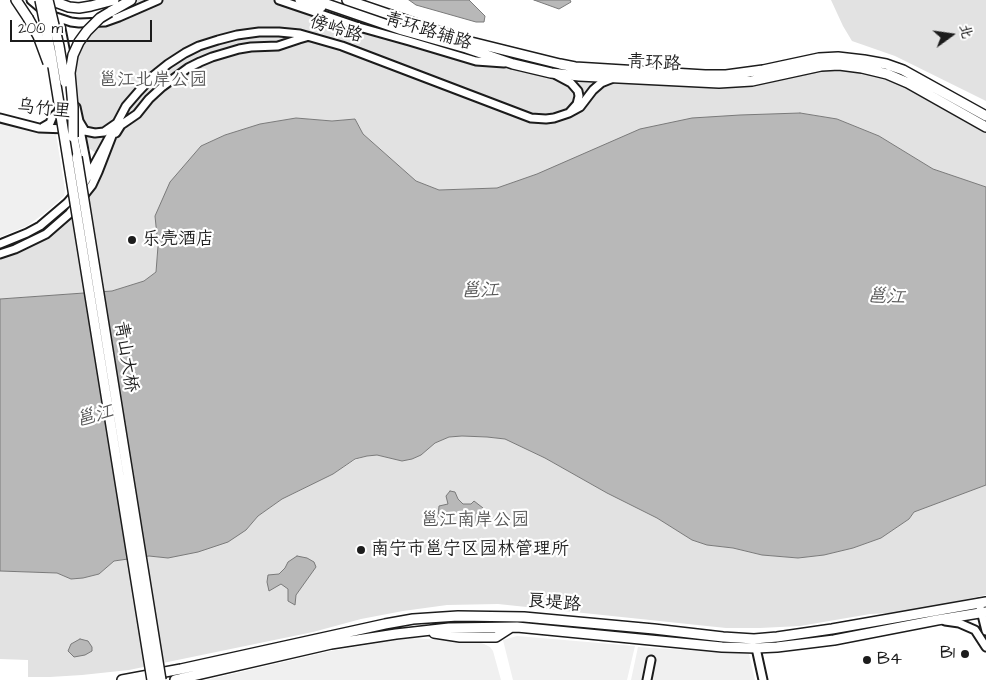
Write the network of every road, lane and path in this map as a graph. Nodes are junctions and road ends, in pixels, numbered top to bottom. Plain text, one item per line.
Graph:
1 (16, 0) edge
2 (31, 0) edge
3 (49, 0) edge
4 (114, 0) edge
5 (131, 0) edge
6 (158, 0) edge
7 (279, 0) edge
8 (300, 0) edge
9 (315, 0) edge
10 (347, 0) edge
11 (39, 4) edge
12 (59, 18) junction
13 (372, 19) junction
14 (313, 37) junction
15 (513, 64) junction
16 (551, 73) junction
17 (614, 78) junction
18 (569, 113) junction
19 (986, 116) edge
20 (0, 118) edge
21 (60, 120) junction
22 (117, 123) junction
23 (986, 127) edge
24 (38, 128) junction
25 (82, 130) junction
26 (73, 137) junction
27 (72, 158) junction
28 (103, 158) junction
29 (88, 176) junction
30 (72, 198) junction
31 (0, 244) edge
32 (0, 254) edge
33 (983, 607) edge
34 (937, 615) junction
35 (986, 631) edge
36 (986, 647) edge
37 (756, 648) junction
38 (652, 660) dead end
39 (217, 666) junction
40 (183, 679) edge
41 (122, 680) edge
42 (152, 680) edge
43 (160, 680) edge
44 (175, 680) edge
45 (647, 680) edge
46 (763, 680) edge

1 - 21 main road, bridge
2 - 11 street
3 - 4 main road
3 - 26 main road, bridge
5 - 26 main road, bridge
6 - 12 street
7 - 15 street, 青环路辅路
8 - 13 main road
9 - 13 main road, 青环路
10 - 19 main road, 青环路
11 - 12 street
11 - 21 main road, bridge
12 - 25 street
13 - 15 main road, 青环路
14 - 18 street, 傍岭路
14 - 22 street, 傍岭路
14 - 28 street
15 - 16 main road, 青环路
16 - 17 main road, 青环路
16 - 18 street
17 - 18 street
17 - 23 main road, 青环路
20 - 24 street, 乌竹里
21 - 24 street, 乌竹里
21 - 24 street
21 - 25 street, 乌竹里
21 - 27 main road, bridge
21 - 30 street
22 - 25 street, 乌竹里
22 - 28 street, 傍岭路
22 - 29 street, 傍岭路
25 - 29 street
26 - 27 main road
27 - 42 main road, 青山大桥, bridge
27 - 43 main road, 青山大桥, bridge
28 - 32 street, 傍岭路
29 - 30 street, 傍岭路
30 - 31 street, 傍岭路
33 - 34 main road, 良堤路
33 - 35 street
34 - 36 street
34 - 37 main road, 良堤路
34 - 39 main road, 良堤路
37 - 39 main road, 良堤路
37 - 46 street
38 - 45 street
39 - 40 main road, 良堤路
39 - 41 main road, 良堤路
40 - 44 main road, 良堤路

